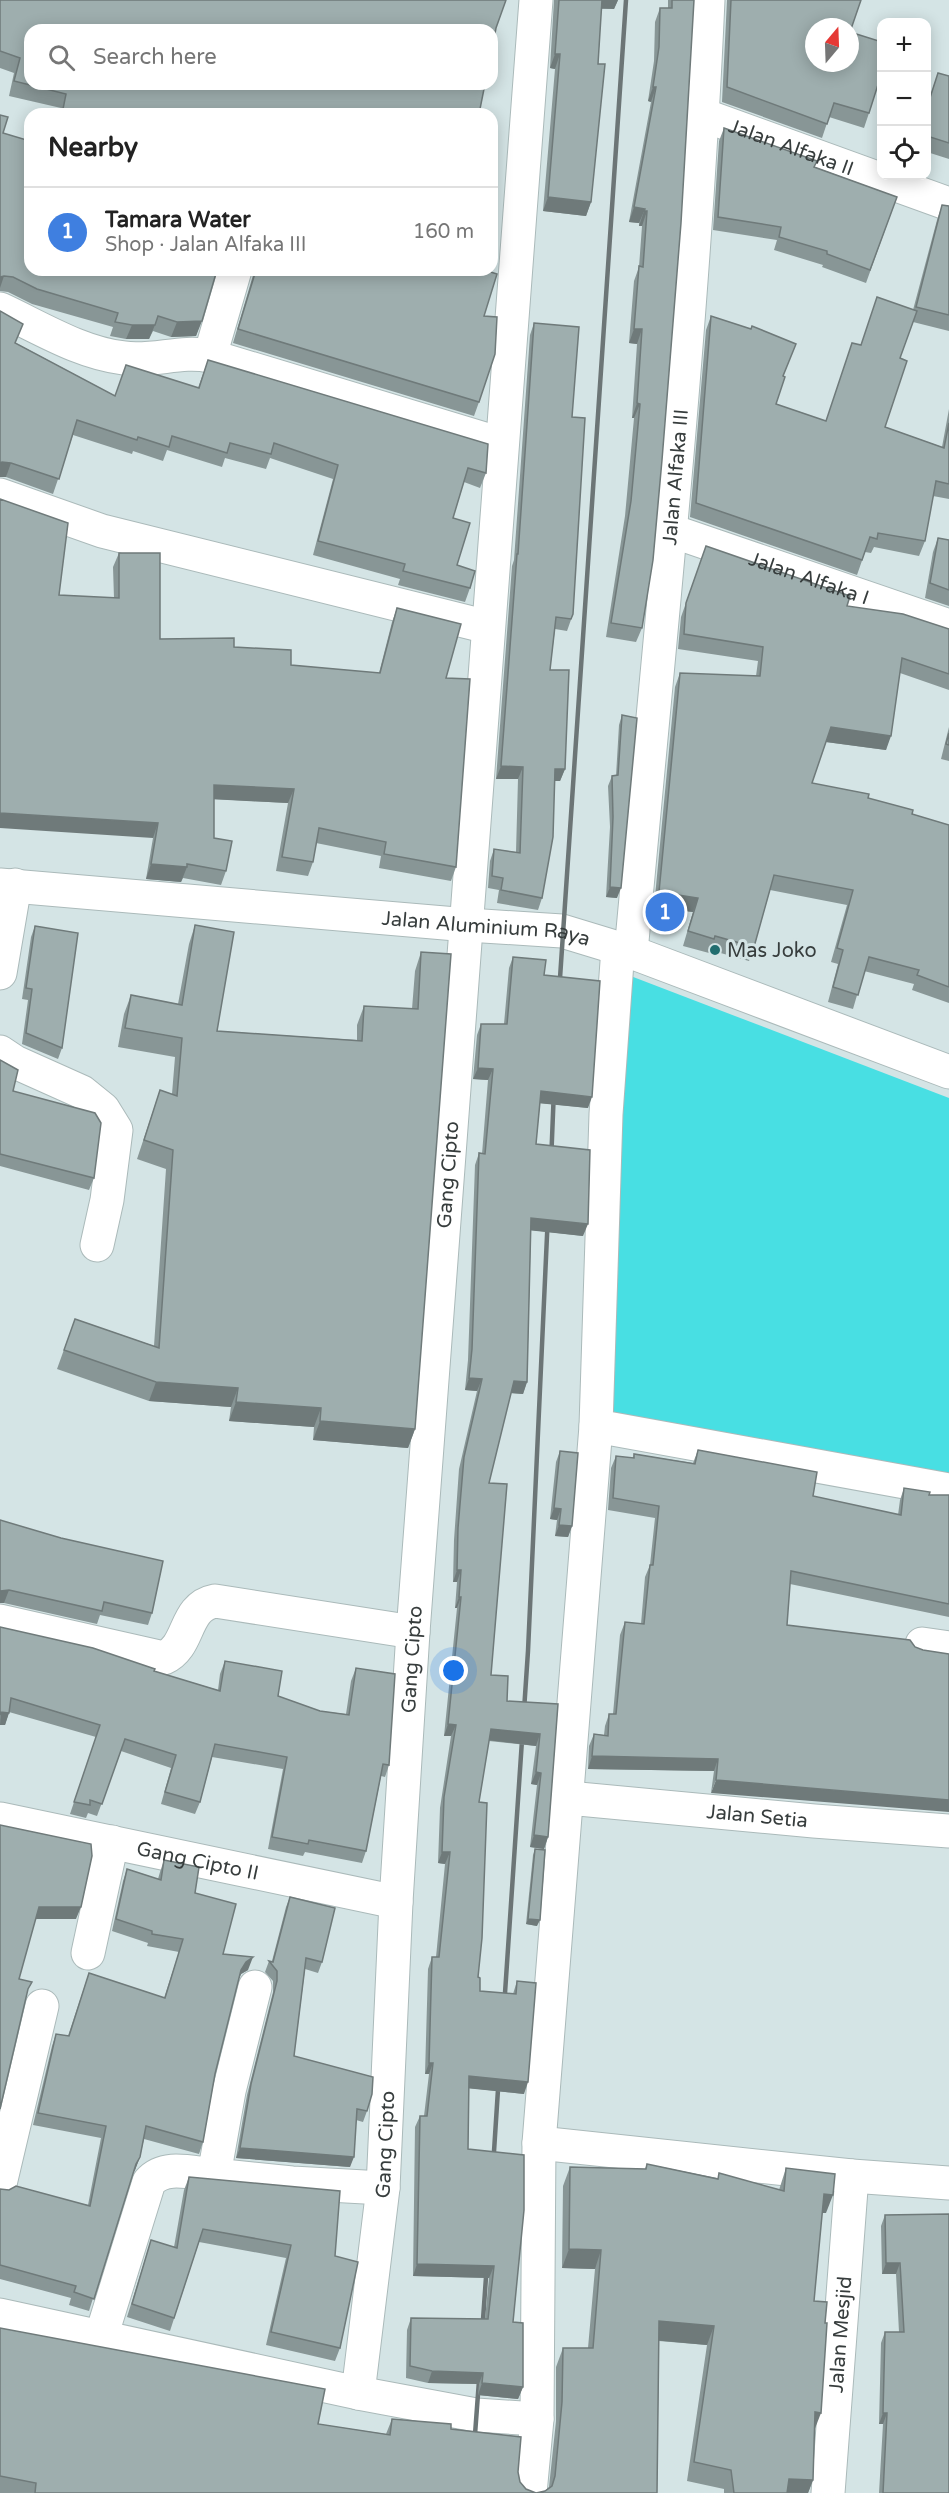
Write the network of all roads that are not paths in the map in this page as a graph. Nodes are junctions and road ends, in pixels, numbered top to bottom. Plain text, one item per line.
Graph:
1 (536, 0) edge
2 (708, 0) edge
3 (703, 115) junction
4 (949, 204) edge
5 (234, 276) edge
6 (0, 309) edge
7 (210, 356) junction
8 (501, 444) junction
9 (0, 495) edge
10 (669, 530) junction
11 (949, 626) edge
12 (488, 627) junction
13 (8, 885) edge
14 (468, 925) junction
15 (625, 950) junction
16 (0, 973) edge
17 (0, 1052) edge
18 (949, 1072) edge
19 (97, 1245) dead end
20 (596, 1426) junction
21 (949, 1490) edge
22 (0, 1621) edge
23 (413, 1632) junction
24 (568, 1798) junction
25 (0, 1819) edge
26 (949, 1831) edge
27 (112, 1842) junction
28 (396, 1902) junction
29 (88, 1953) dead end
30 (255, 1987) dead end
31 (42, 2006) dead end
32 (539, 2143) junction
33 (214, 2175) junction
34 (852, 2176) junction
35 (949, 2183) edge
36 (0, 2184) edge
37 (384, 2188) junction
38 (0, 2315) edge
39 (100, 2337) junction
40 (358, 2393) junction
41 (537, 2418) junction
42 (530, 2493) edge
43 (828, 2493) edge

1 - 8 street, Gang Cipto
2 - 3 street, Jalan Alfaka III
3 - 4 street, Jalan Alfaka II
3 - 10 street, Jalan Alfaka III
5 - 7 street
6 - 7 street
7 - 8 street
8 - 12 street, Gang Cipto
9 - 12 street
10 - 11 street, Jalan Alfaka I
10 - 15 street, Jalan Alfaka III
12 - 14 street, Gang Cipto
13 - 14 street, Jalan Aluminium Raya
13 - 16 street
14 - 15 street, Jalan Aluminium Raya
14 - 23 street, Gang Cipto
15 - 18 street, Jalan Aluminium Raya
15 - 20 street, Jalan Alfaka III
17 - 19 street
20 - 21 street
20 - 24 street, Jalan Alfaka III
22 - 23 street
23 - 28 street, Gang Cipto
24 - 26 street, Jalan Setia
24 - 32 street, Jalan Alfaka III
25 - 27 street, Gang Cipto II
27 - 28 street, Gang Cipto II
27 - 29 street
28 - 37 street, Gang Cipto
30 - 33 street
31 - 36 street
32 - 34 street
32 - 41 street, Jalan Alfaka III
33 - 37 street
33 - 39 street
34 - 35 street
34 - 43 street, Jalan Mesjid
37 - 40 street, Gang Cipto
38 - 39 street
39 - 40 street
40 - 41 street
41 - 42 street, Jalan Alfaka III

